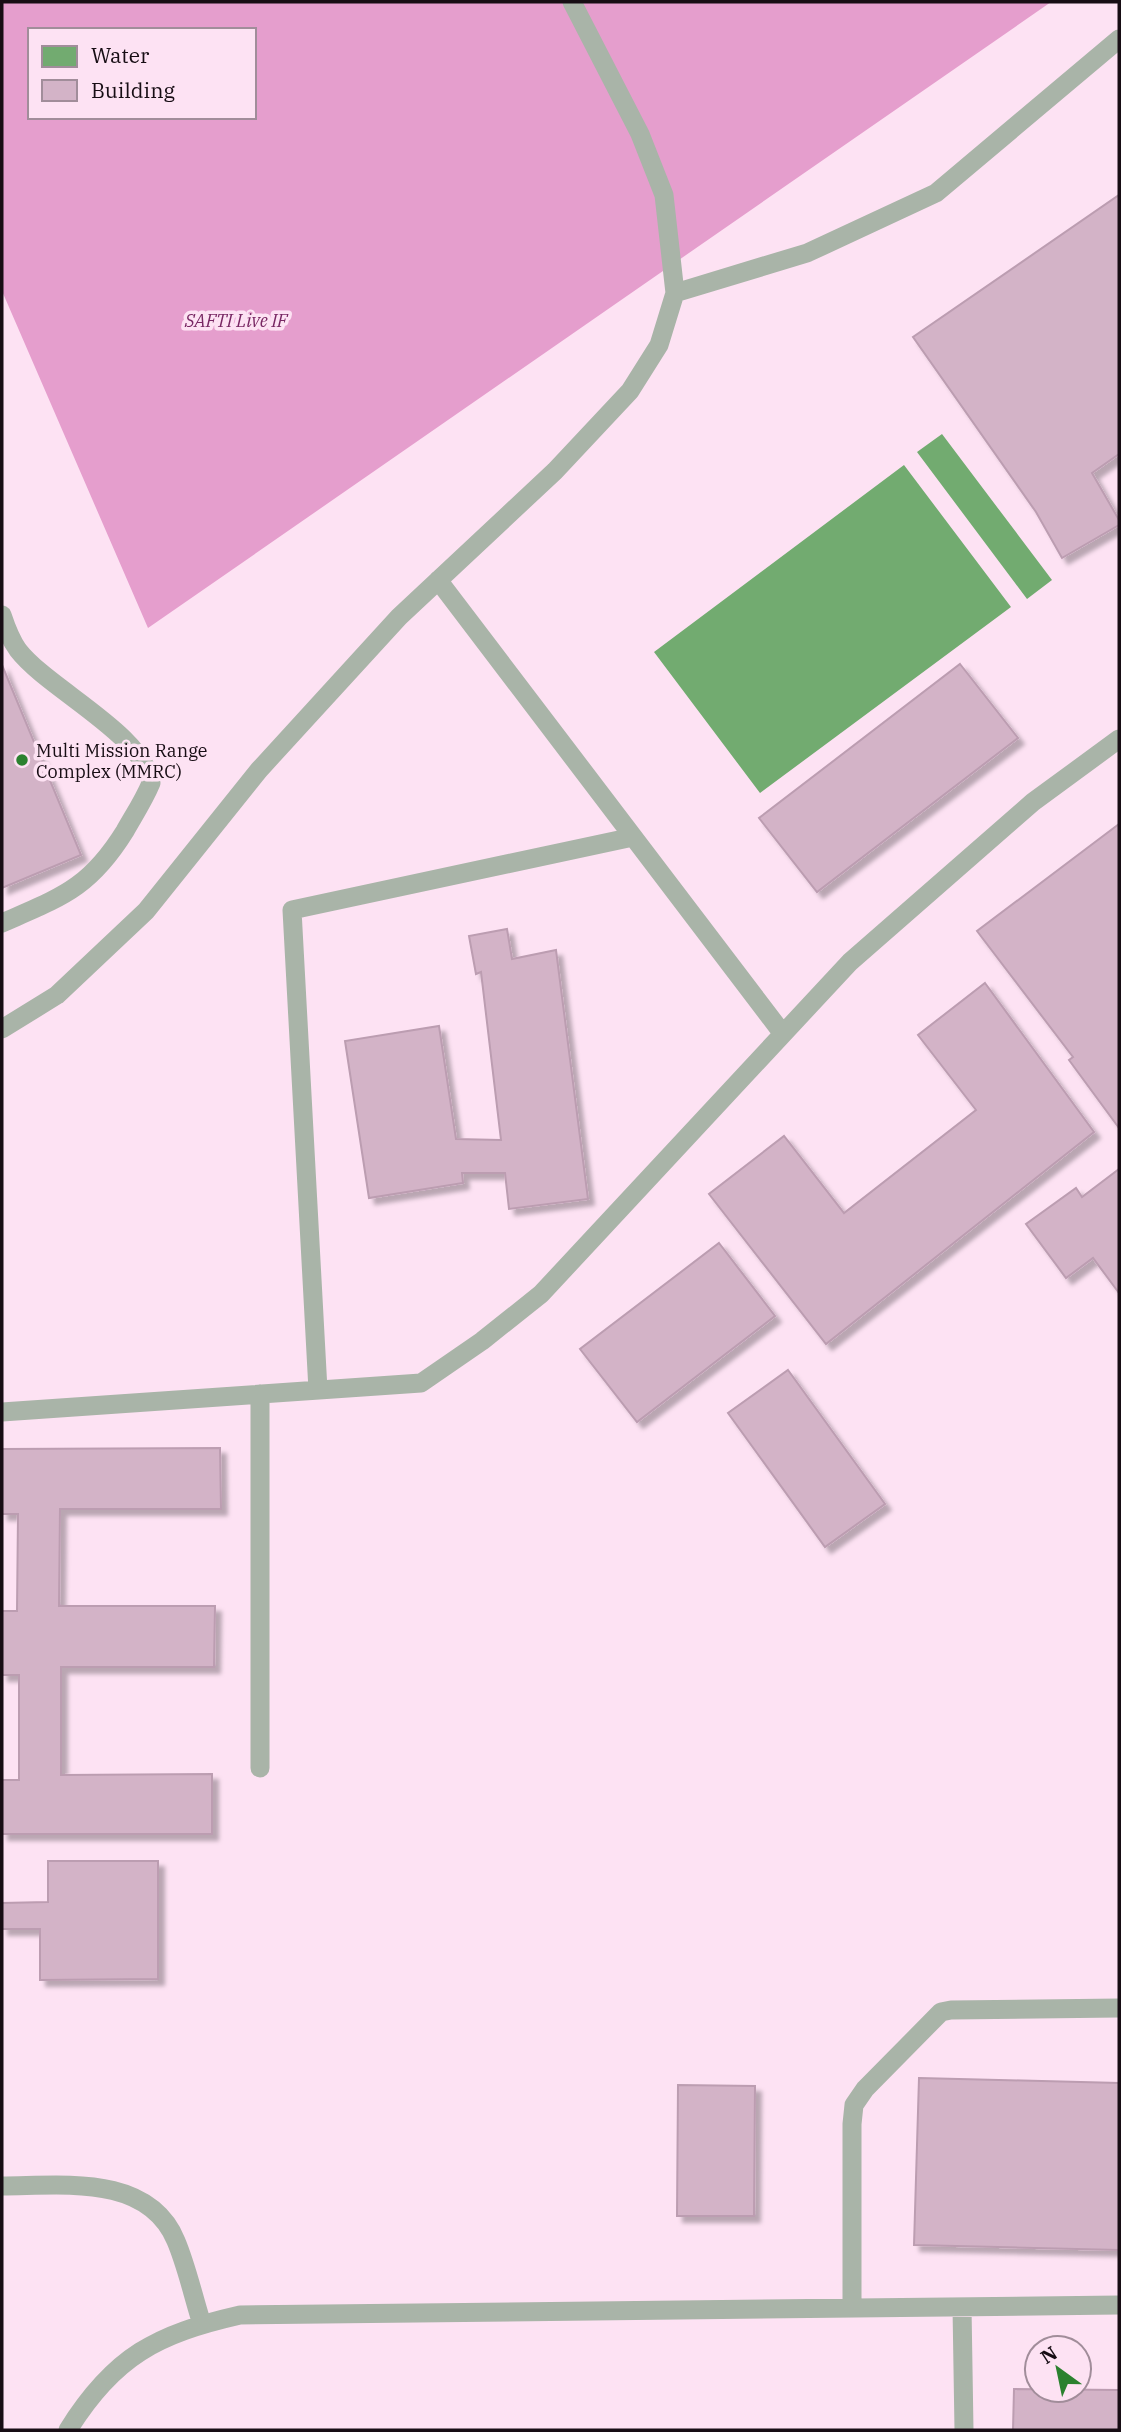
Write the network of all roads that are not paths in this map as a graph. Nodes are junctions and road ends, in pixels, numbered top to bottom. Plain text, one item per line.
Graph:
1 (572, 2) edge
2 (1119, 38) edge
3 (675, 293) junction
4 (438, 580) junction
5 (2, 615) edge
6 (1118, 742) edge
7 (633, 837) junction
8 (2, 923) edge
9 (2, 1029) edge
10 (783, 1034) junction
11 (318, 1390) junction
12 (260, 1394) junction
13 (2, 1412) edge
14 (260, 1768) dead end
15 (1119, 2008) edge
16 (2, 2186) edge
17 (1119, 2305) edge
18 (962, 2306) junction
19 (852, 2308) junction
20 (202, 2324) junction
21 (68, 2430) edge
22 (964, 2430) edge

1 - 3 lane
2 - 3 lane
3 - 4 lane
4 - 7 lane
4 - 9 lane
5 - 8 lane
6 - 10 lane
7 - 10 lane
7 - 11 lane
10 - 11 lane
11 - 12 lane
12 - 13 lane
12 - 14 lane
15 - 19 lane
16 - 20 lane
17 - 18 lane
18 - 19 lane
18 - 22 lane
19 - 20 lane
20 - 21 lane

